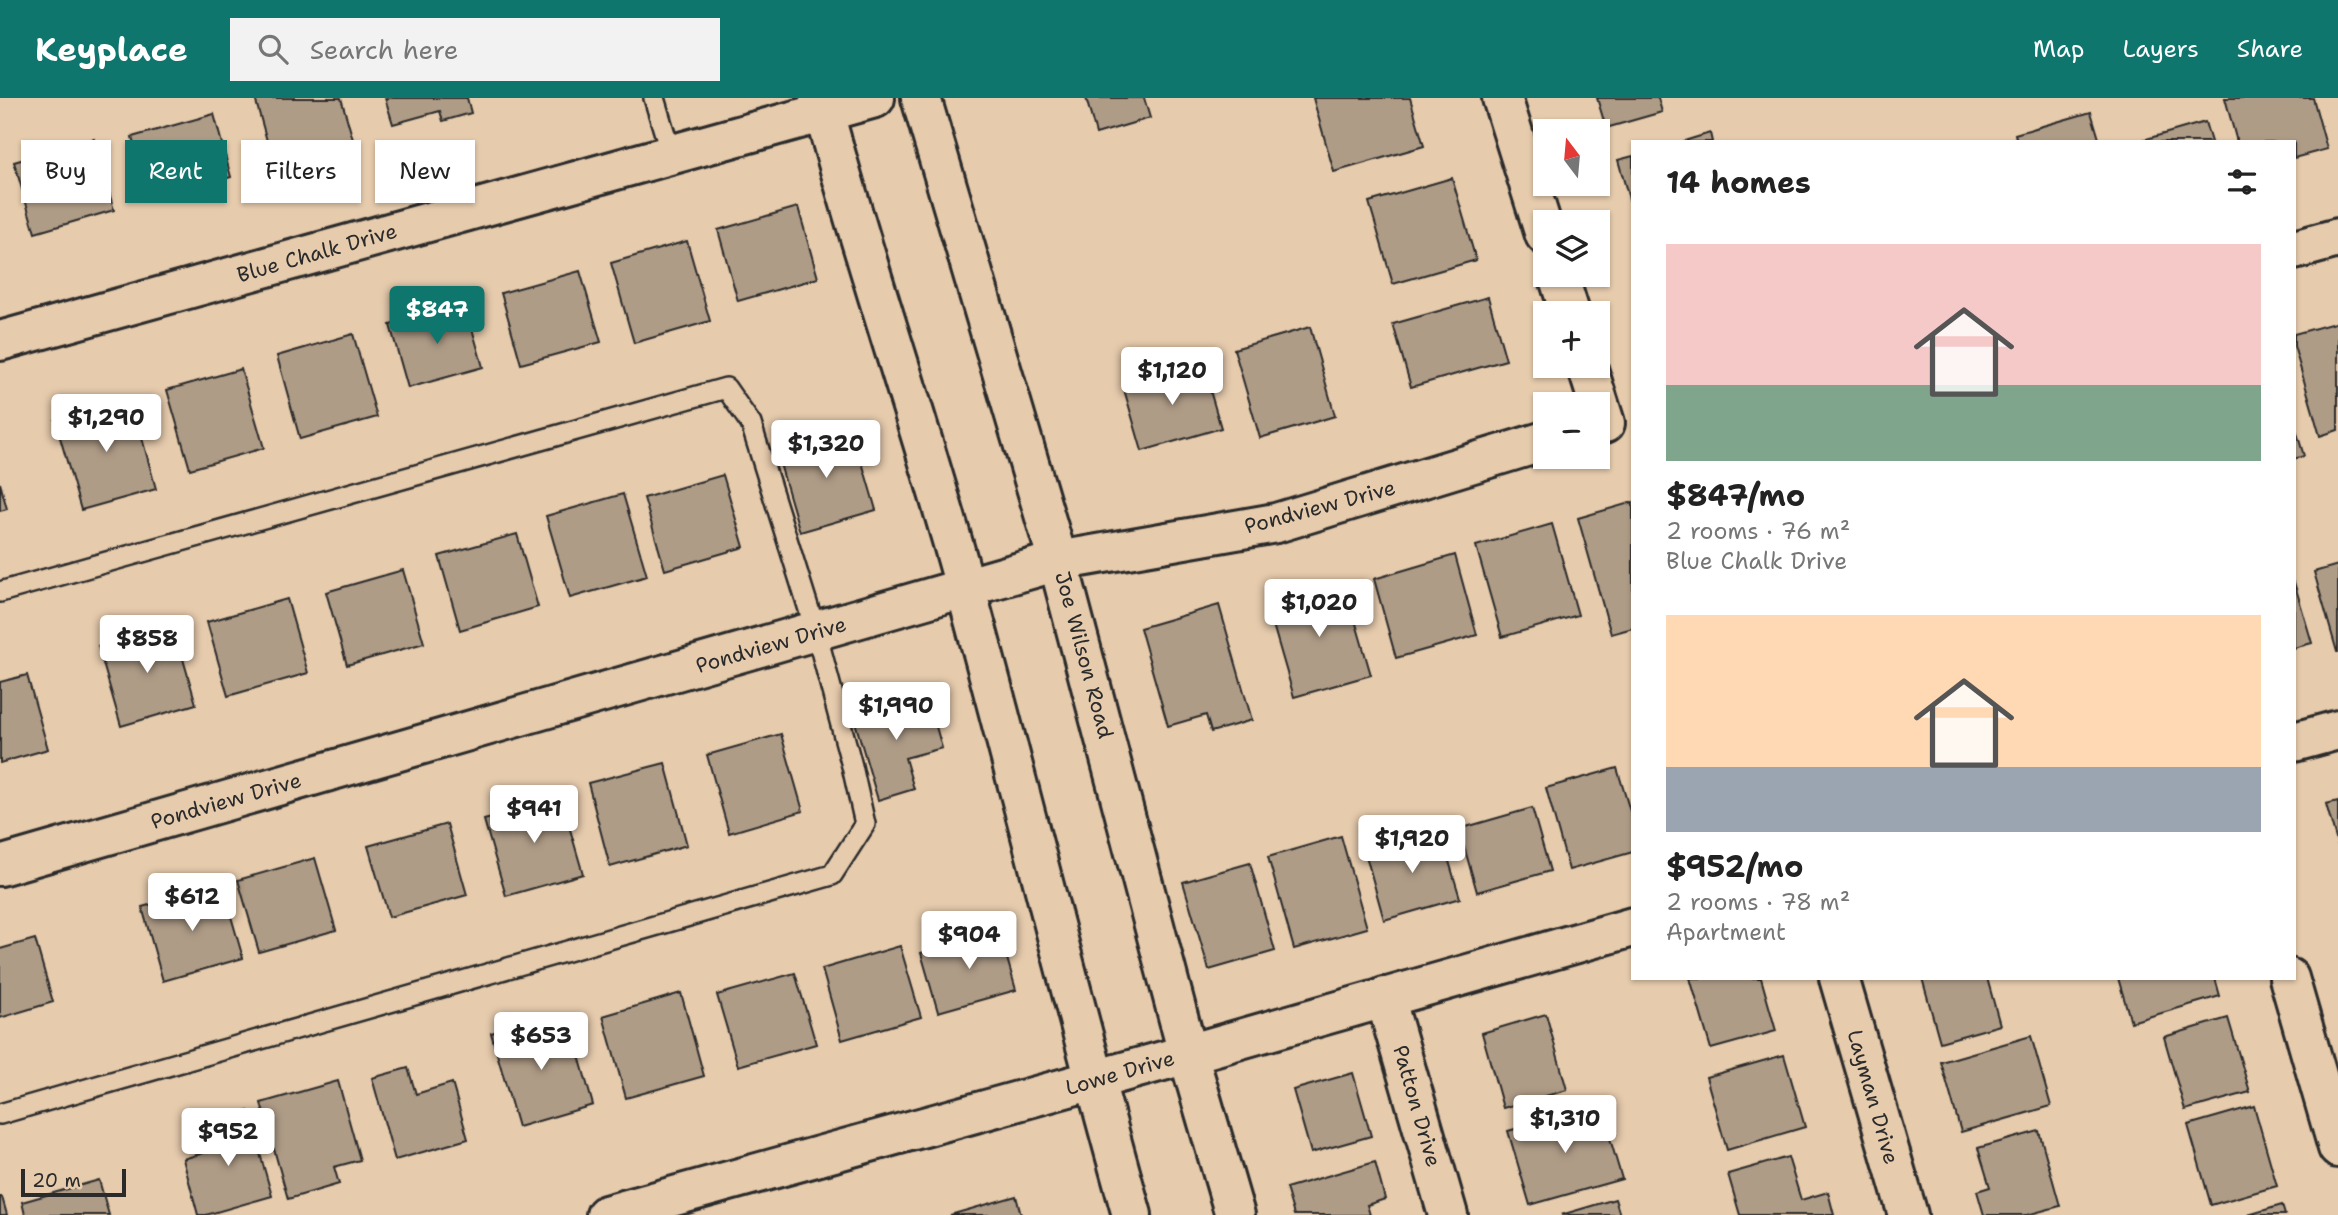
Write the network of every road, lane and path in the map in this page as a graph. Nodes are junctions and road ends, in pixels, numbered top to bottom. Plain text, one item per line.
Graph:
1 (654, 98) edge
2 (875, 98) edge
3 (921, 98) edge
4 (1502, 98) edge
5 (822, 105) edge
6 (671, 154) junction
7 (1537, 210) edge
8 (2338, 238) edge
9 (2296, 249) edge
10 (0, 341) edge
11 (1592, 378) edge
12 (1612, 421) edge
13 (1533, 445) edge
14 (1058, 561) junction
15 (965, 587) junction
16 (0, 592) edge
17 (816, 632) junction
18 (2338, 730) edge
19 (2296, 741) edge
20 (0, 866) edge
21 (1631, 928) edge
22 (1840, 980) edge
23 (2290, 980) edge
24 (1385, 997) junction
25 (1188, 1054) junction
26 (1094, 1080) junction
27 (0, 1114) edge
28 (2338, 1148) edge
29 (606, 1215) edge
30 (1132, 1215) edge
31 (1235, 1215) edge
32 (1448, 1215) edge
33 (1908, 1215) edge

1 - 6 lane
2 - 5 street, Blue Chalk Drive
3 - 14 street, Joe Wilson Road
4 - 7 street
5 - 6 street, Blue Chalk Drive
5 - 15 street
6 - 10 street, Blue Chalk Drive
8 - 9 street
11 - 12 street
13 - 14 street, Pondview Drive
14 - 15 street, Pondview Drive
14 - 25 street, Joe Wilson Road
15 - 17 street, Pondview Drive
15 - 26 street
16 - 17 lane
17 - 20 street, Pondview Drive
17 - 27 lane
18 - 19 street
21 - 24 street, Lowe Drive
22 - 33 street, Layman Drive
23 - 28 street
24 - 25 street, Lowe Drive
24 - 32 street, Patton Drive
25 - 26 street, Lowe Drive
25 - 31 street, Joe Wilson Road
26 - 29 street, Lowe Drive
26 - 30 street

